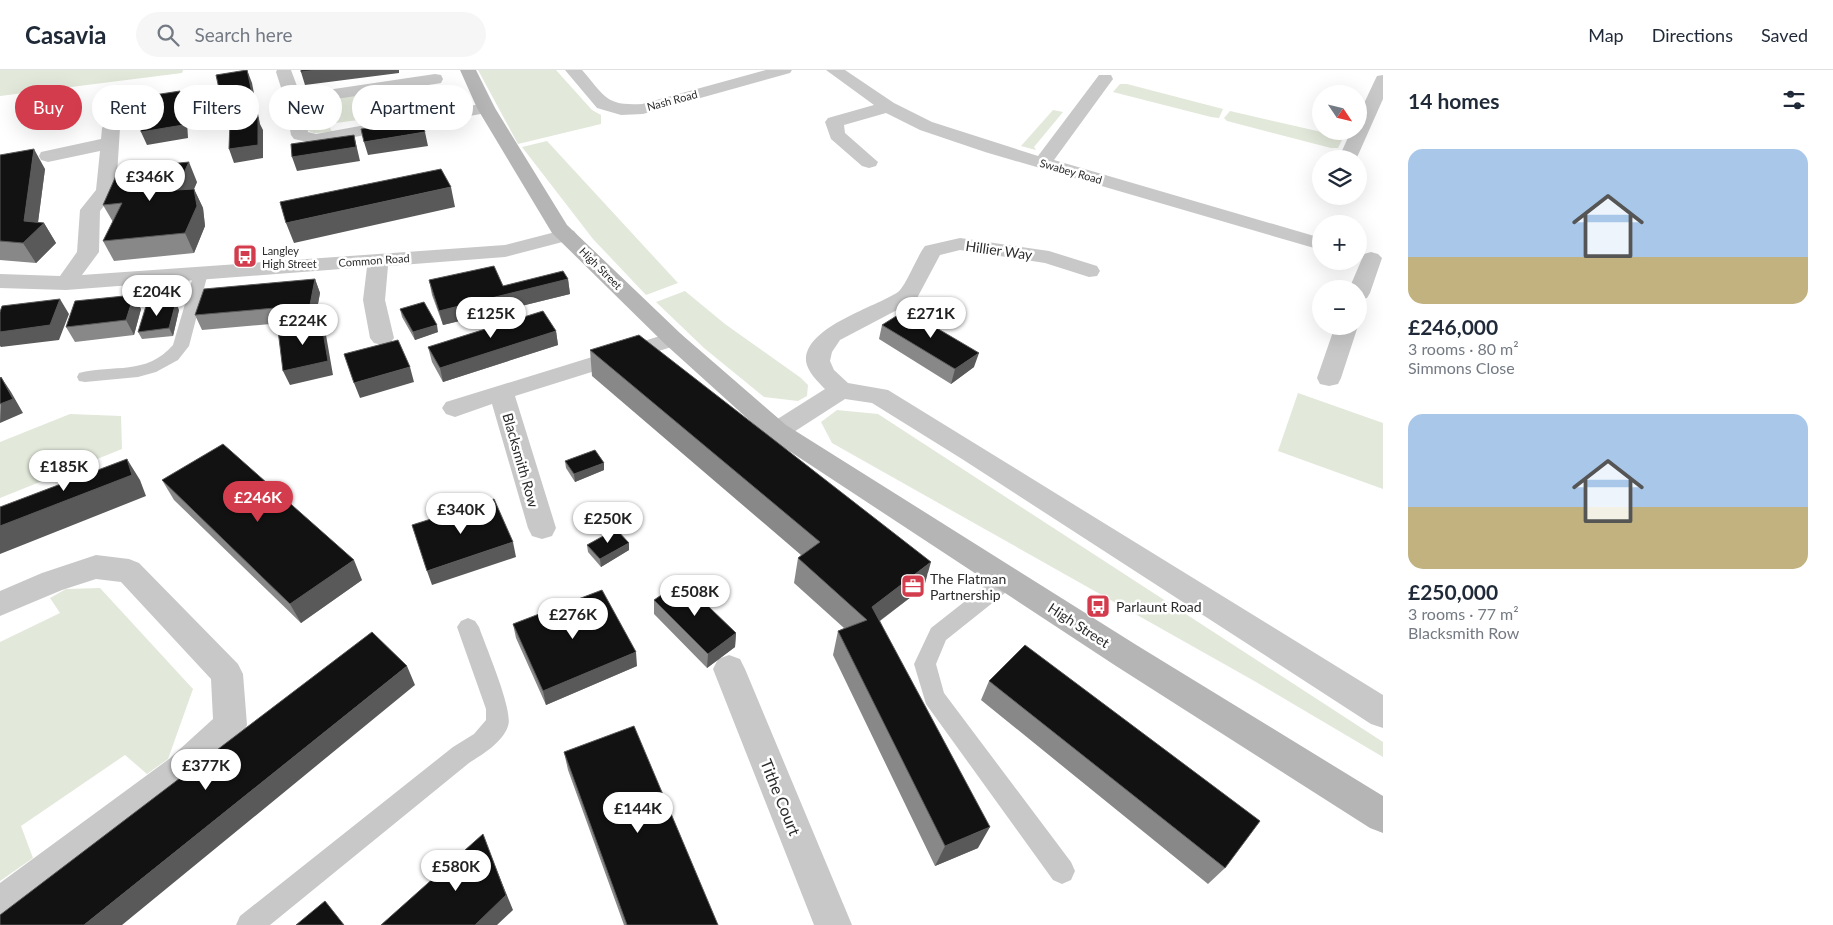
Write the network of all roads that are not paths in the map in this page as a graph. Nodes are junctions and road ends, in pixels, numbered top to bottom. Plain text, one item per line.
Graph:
1 (468, 70) edge
2 (573, 70) edge
3 (784, 70) edge
4 (834, 70) edge
5 (283, 71) edge
6 (433, 74) edge
7 (1105, 80) dead end
8 (1383, 80) edge
9 (288, 85) edge
10 (342, 91) edge
11 (888, 106) junction
12 (486, 108) junction
13 (473, 111) edge
14 (299, 130) edge
15 (368, 130) edge
16 (1351, 150) edge
17 (48, 156) dead end
18 (869, 162) dead end
19 (1042, 163) junction
20 (567, 234) junction
21 (1312, 241) edge
22 (1371, 258) edge
23 (378, 260) junction
24 (1089, 271) dead end
25 (202, 273) junction
26 (1363, 280) edge
27 (0, 281) edge
28 (66, 284) junction
29 (1344, 335) edge
30 (382, 338) dead end
31 (673, 339) junction
32 (85, 378) dead end
33 (1329, 378) dead end
34 (841, 390) junction
35 (501, 392) junction
36 (454, 408) dead end
37 (778, 431) junction
38 (542, 528) dead end
39 (1008, 579) junction
40 (0, 604) edge
41 (468, 627) dead end
42 (729, 669) dead end
43 (1383, 712) edge
44 (1383, 816) edge
45 (1062, 871) dead end
46 (0, 906) edge
47 (249, 925) edge
48 (834, 925) edge

1 - 12 main road, High Street
2 - 3 street, Nash Road
4 - 11 street, Swabey Road
5 - 9 street
6 - 10 street
7 - 19 street
8 - 16 street
11 - 18 street
11 - 19 street, Swabey Road
12 - 13 street
12 - 20 main road, High Street
14 - 15 street
17 - 28 street
19 - 21 street, Swabey Road
20 - 23 street, Common Road
20 - 31 main road, High Street
22 - 26 street
23 - 25 street, Common Road
23 - 30 street
24 - 34 street, Hillier Way
25 - 28 street, Common Road
25 - 32 lane
27 - 28 street, Common Road
29 - 33 street
31 - 35 street
31 - 37 main road, High Street
34 - 37 street
34 - 43 street
35 - 36 street
35 - 38 street, Blacksmith Row
37 - 39 main road, High Street
39 - 44 main road, High Street
39 - 45 lane
40 - 46 street
41 - 47 lane
42 - 48 street, Tithe Court

